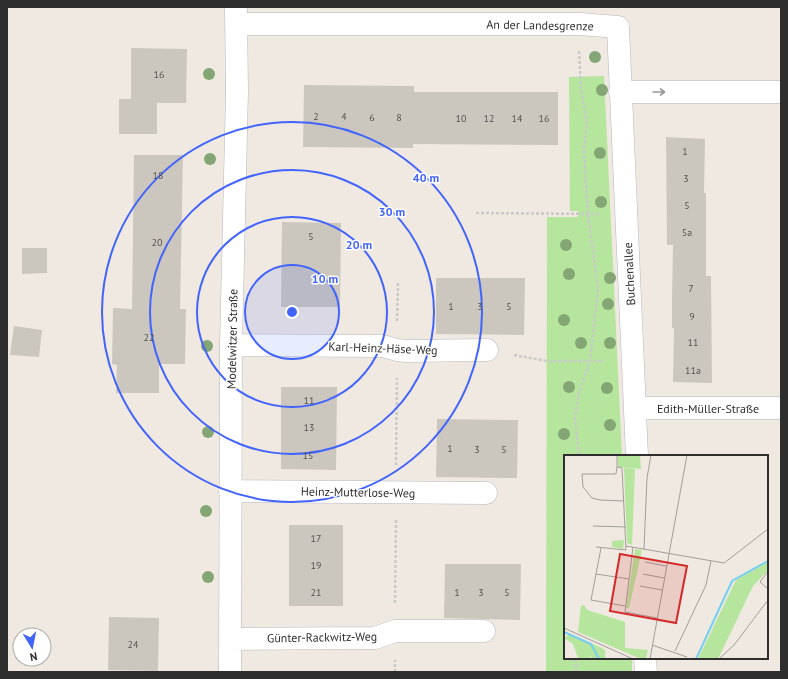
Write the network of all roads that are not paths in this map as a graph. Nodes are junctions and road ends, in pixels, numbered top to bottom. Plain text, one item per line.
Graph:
1 (236, 15) edge
2 (620, 92) junction
3 (781, 92) edge
4 (231, 345) junction
5 (487, 350) road end
6 (635, 408) junction
7 (781, 408) edge
8 (637, 455) edge
9 (230, 490) junction
10 (486, 493) dead end
11 (484, 631) dead end
12 (230, 638) junction
13 (645, 659) edge
14 (230, 672) edge
15 (646, 672) edge

1 - 2 street, An der Landesgrenze
1 - 4 street, Modelwitzer Straße
2 -> 3 street
2 - 6 street, Buchenallee
4 - 5 street, Karl-Heinz-Häse-Weg
4 - 9 street, Modelwitzer Straße
6 - 7 street, Edith-Müller-Straße
6 - 8 street, Buchenallee
9 - 10 street, Heinz-Mutterlose-Weg
9 - 12 street, Modelwitzer Straße
11 - 12 street, Günter-Rackwitz-Weg
12 - 14 street, Modelwitzer Straße
13 - 15 street

